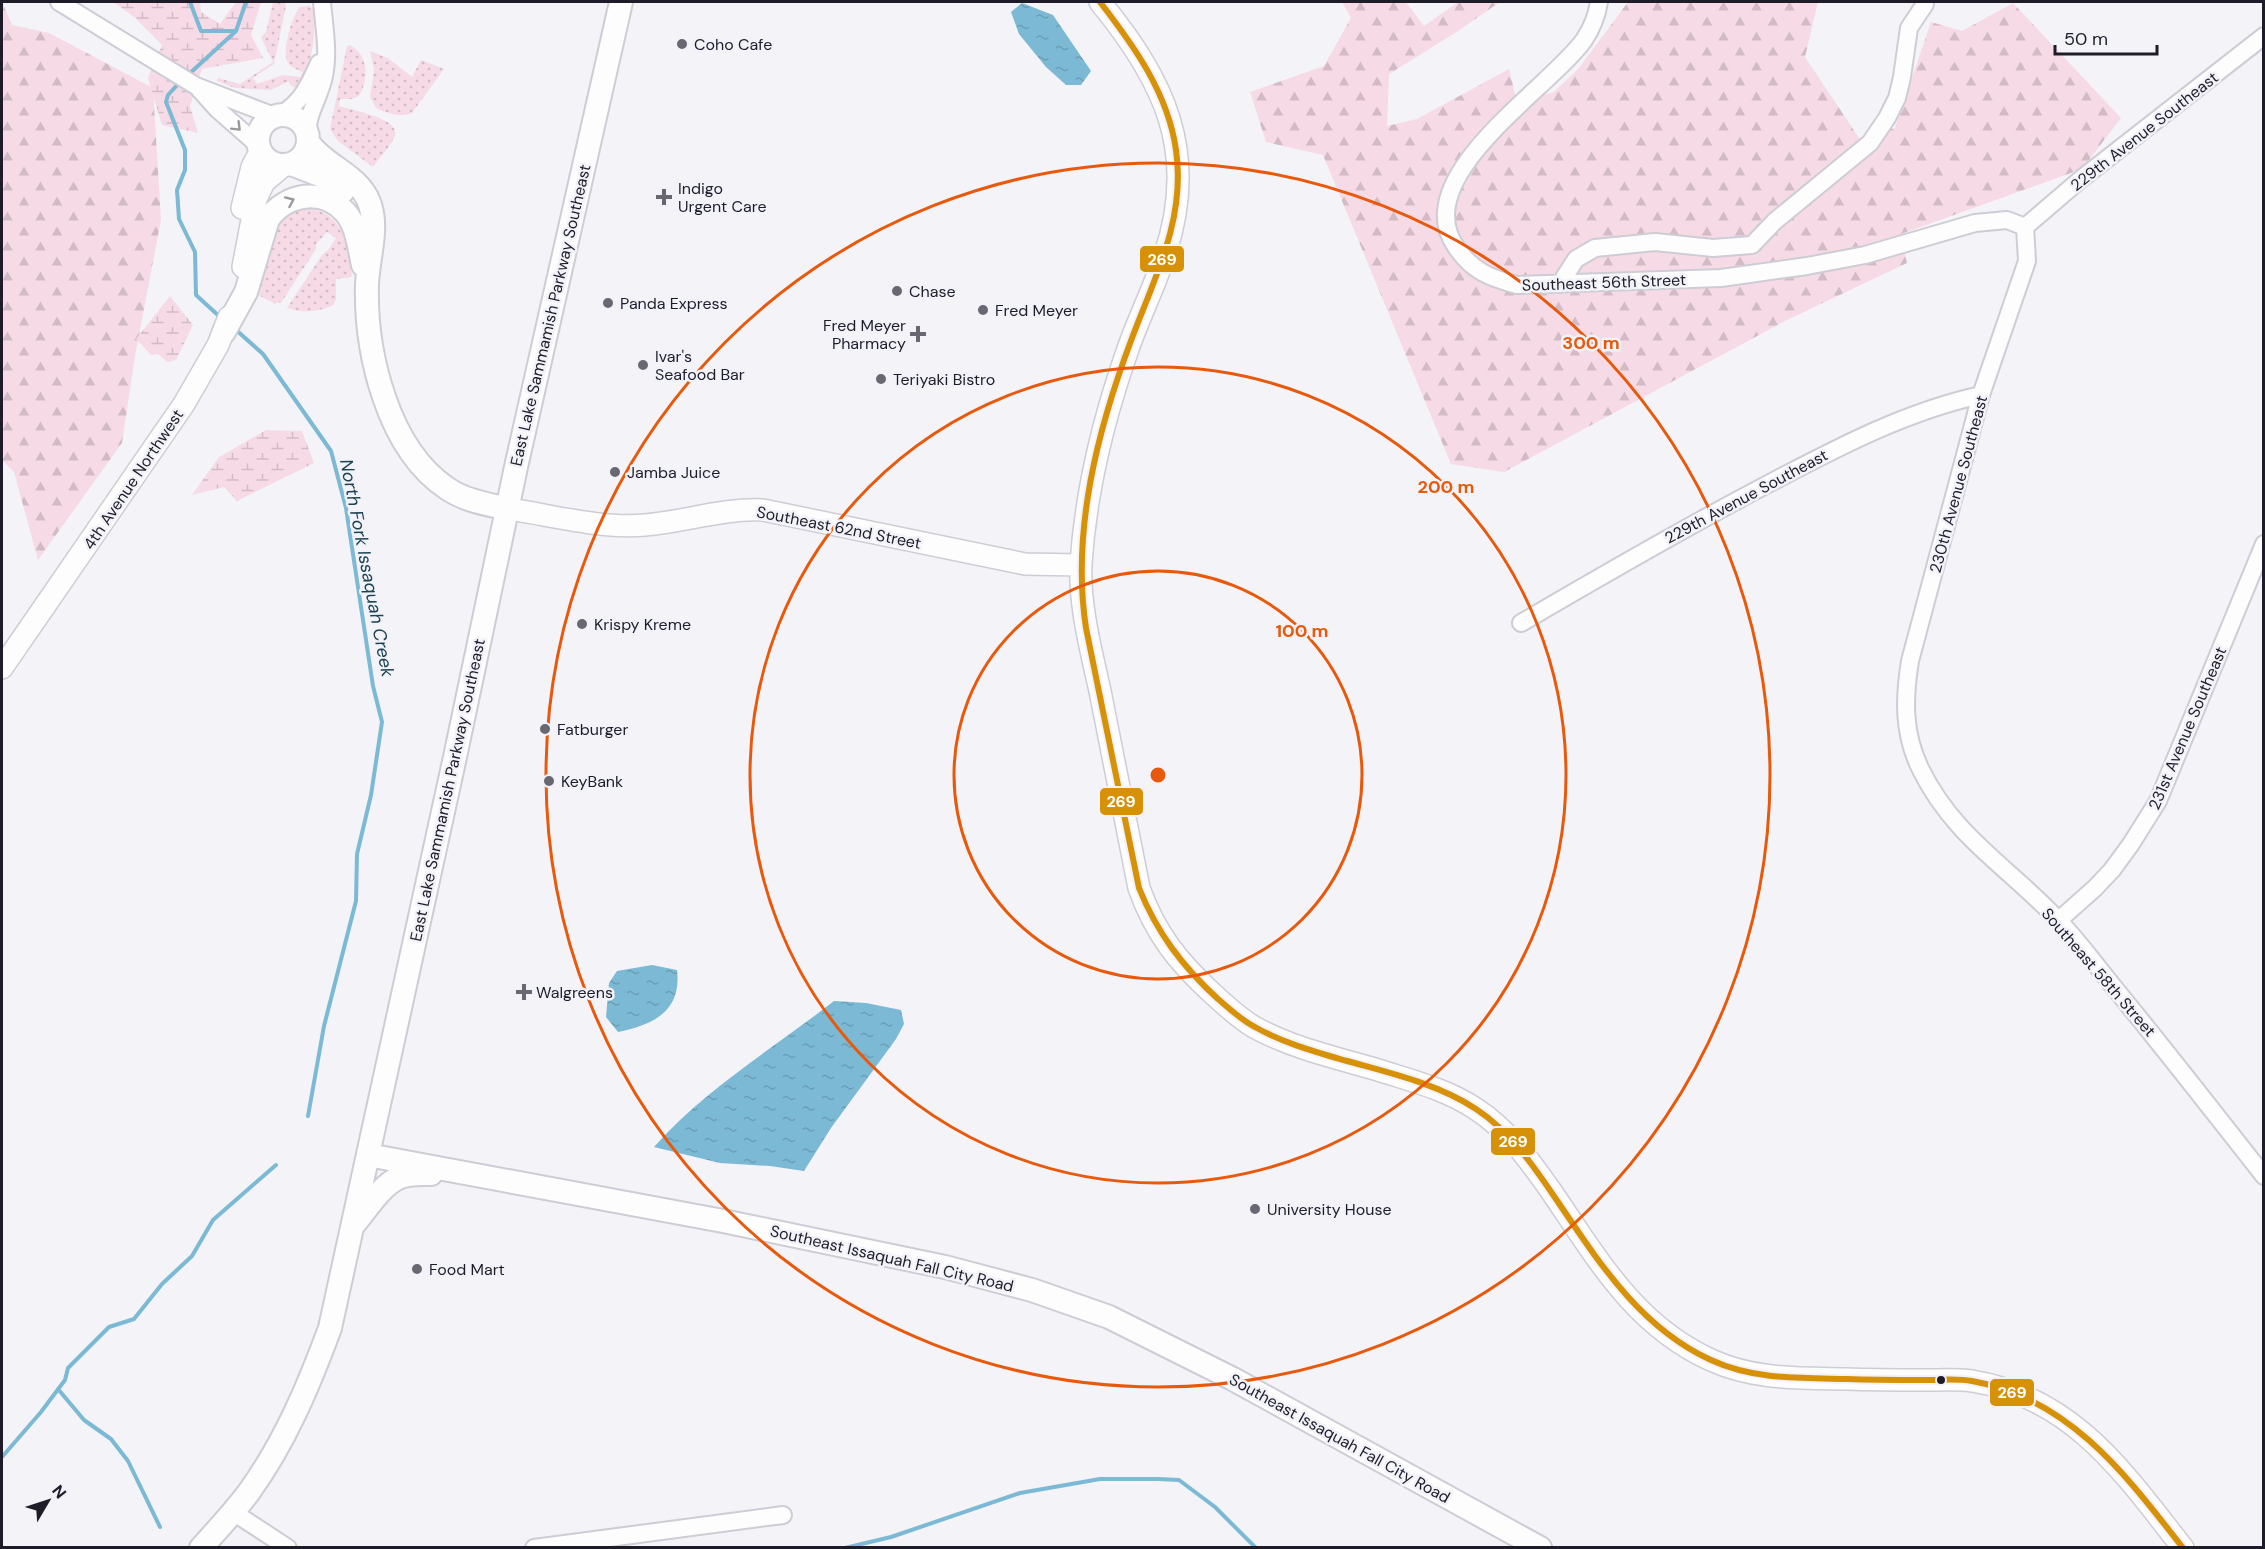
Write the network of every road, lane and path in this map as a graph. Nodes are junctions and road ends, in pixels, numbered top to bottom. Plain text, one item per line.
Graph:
1 (59, 2) edge
2 (322, 2) edge
3 (621, 2) edge
4 (1100, 2) edge
5 (1599, 2) edge
6 (1925, 4) dead end
7 (2264, 36) edge
8 (326, 48) junction
9 (220, 103) junction
10 (277, 115) junction
11 (308, 138) junction
12 (259, 149) junction
13 (288, 165) junction
14 (2025, 227) junction
15 (372, 234) junction
16 (240, 279) junction
17 (367, 281) junction
18 (1560, 284) junction
19 (237, 303) junction
20 (221, 339) joint
21 (1981, 395) junction
22 (508, 508) junction
23 (2264, 544) edge
24 (1081, 565) junction
25 (1521, 623) dead end
26 (2, 668) edge
27 (1911, 745) joint
28 (2059, 920) junction
29 (369, 1155) junction
30 (466, 1173) junction
31 (2264, 1176) edge
32 (353, 1226) junction
33 (234, 1512) junction
34 (783, 1515) dead end
35 (201, 1548) edge
36 (288, 1548) edge
37 (534, 1548) edge
38 (1540, 1548) edge
39 (2183, 1548) edge

1 - 9 street
2 - 8 street
3 - 22 main road, East Lake Sammamish Parkway Southeast
4 - 24 street
5 - 18 street, Southeast 56th Street
6 - 18 street
7 - 14 street, 229th Avenue Southeast
8 - 10 street
8 - 11 street
9 - 10 street
9 -> 12 street
10 - 11 main road
10 - 12 main road
11 - 13 main road
11 - 15 main road, Southeast 62nd Street
12 - 13 main road
12 - 16 street
13 - 15 main road
13 - 16 street
14 - 18 street, Southeast 56th Street
14 - 21 street, 230th Avenue Southeast
15 - 17 main road, Southeast 62nd Street
16 - 19 street
19 -> 17 main road
17 - 22 main road, Southeast 62nd Street
19 - 20 main road
20 - 26 street, 4th Avenue Northwest
21 - 25 street, 229th Avenue Southeast
21 - 27 street, 230th Avenue Southeast
22 - 24 street, Southeast 62nd Street
22 - 29 main road, East Lake Sammamish Parkway Southeast
23 - 28 street, 231st Avenue Southeast
24 - 39 street
27 - 28 street, Southeast 58th Street
28 - 31 street, Southeast 58th Street
29 - 30 main road, Southeast Issaquah Fall City Road
29 - 32 main road, East Lake Sammamish Parkway Southeast
30 - 32 main road
30 - 38 main road, Southeast Issaquah Fall City Road
32 - 33 main road, East Lake Sammamish Parkway Southeast
33 - 35 main road, East Lake Sammamish Parkway Southeast
33 - 36 street
34 - 37 street

